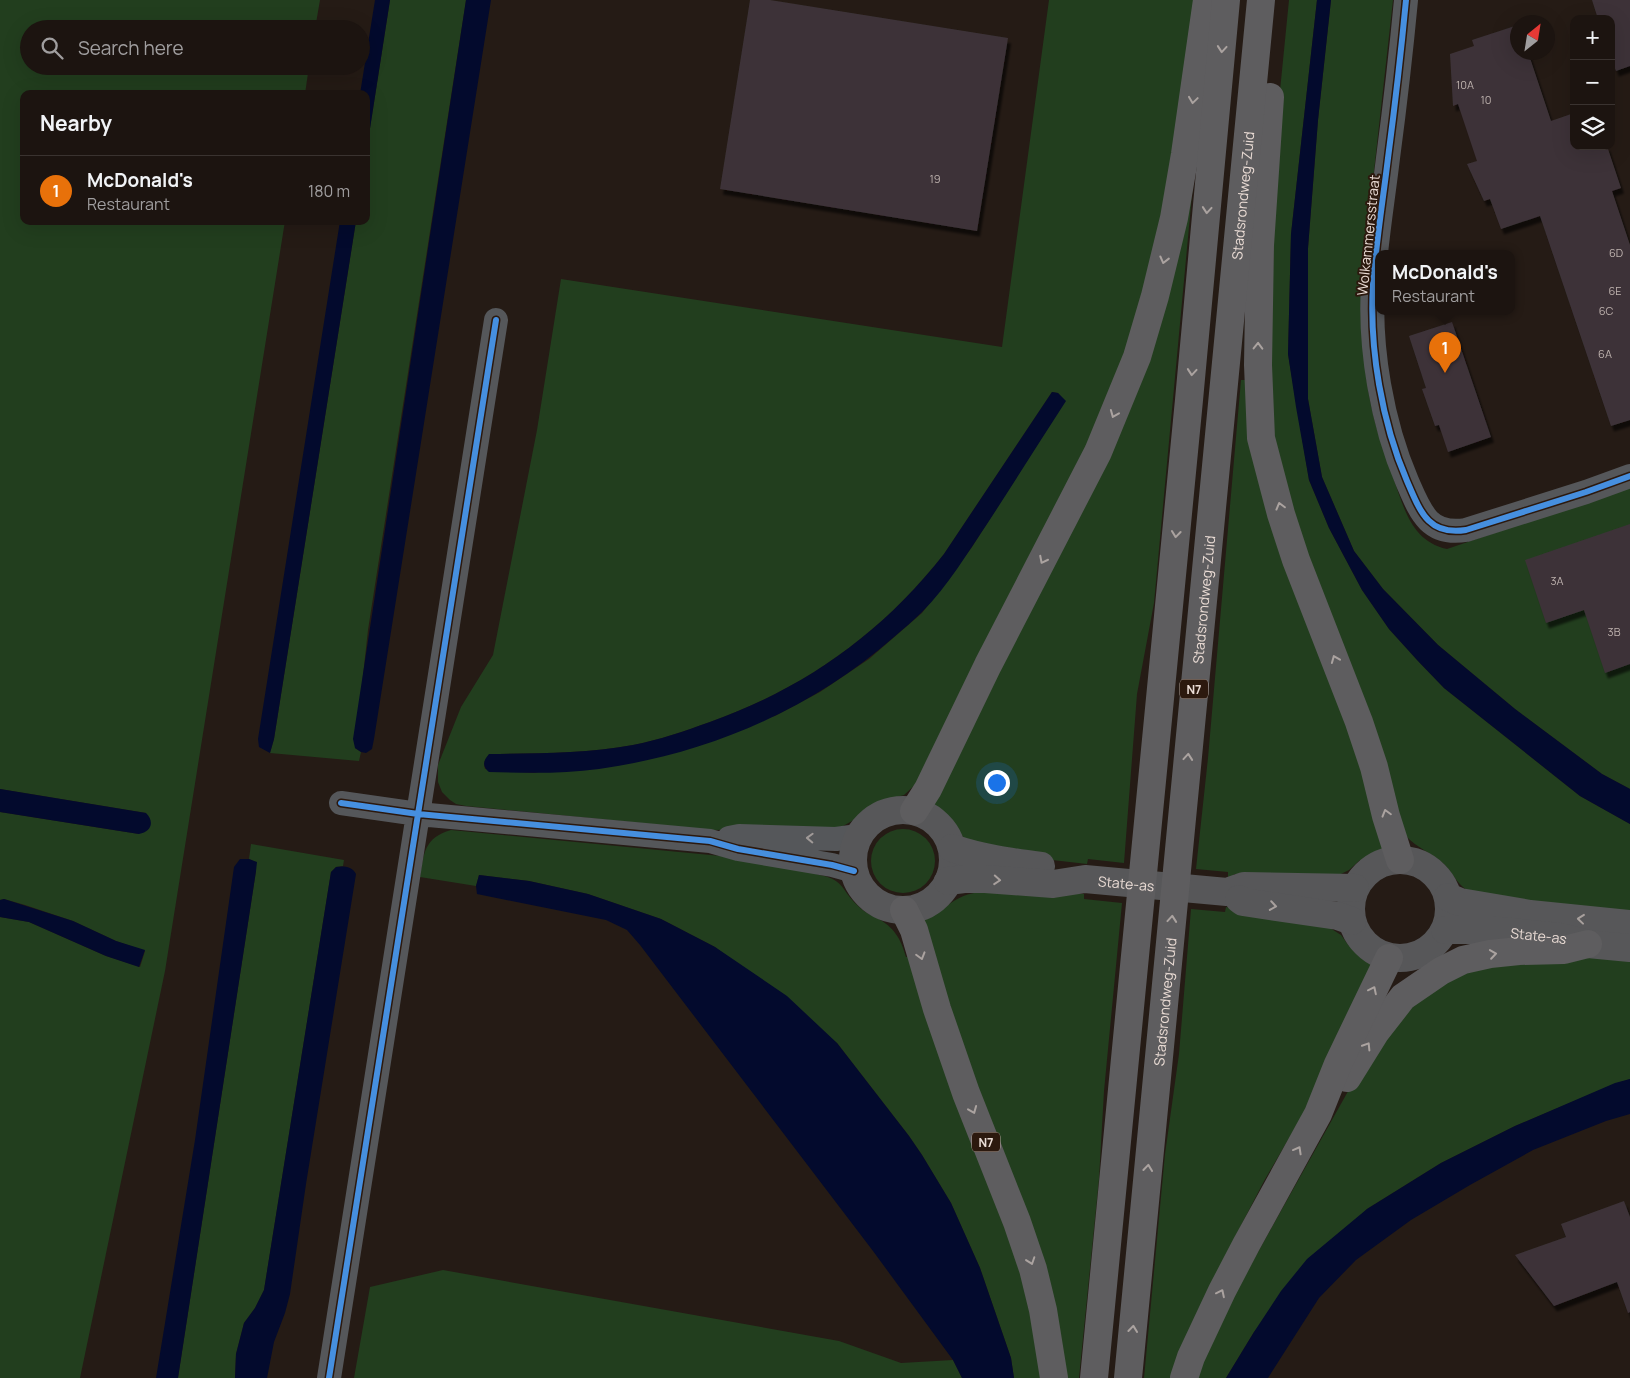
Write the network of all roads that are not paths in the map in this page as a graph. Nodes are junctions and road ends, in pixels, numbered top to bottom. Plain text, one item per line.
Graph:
1 (1208, 0) edge
2 (1226, 0) edge
3 (1262, 0) edge
4 (1266, 0) edge
5 (1406, 0) edge
6 (1377, 250) edge
7 (1375, 267) edge
8 (496, 320) dead end
9 (1630, 476) edge
10 (341, 803) dead end
11 (914, 811) junction
12 (418, 814) junction
13 (858, 836) junction
14 (710, 841) junction
15 (952, 848) junction
16 (1400, 860) junction
17 (854, 871) junction
18 (1086, 879) junction
19 (948, 881) junction
20 (1354, 888) junction
21 (1227, 892) junction
22 (1448, 897) junction
23 (904, 910) junction
24 (1352, 921) junction
25 (1630, 924) edge
26 (1445, 930) junction
27 (1588, 944) junction
28 (1630, 948) edge
29 (1389, 958) junction
30 (1318, 1114) junction
31 (329, 1378) edge
32 (1054, 1378) edge
33 (1094, 1378) edge
34 (1128, 1378) edge
35 (1184, 1378) edge

1 -> 11 highway
2 -> 33 highway, N7
34 -> 3 highway, Stadsrondweg-Zuid / N7
16 -> 4 highway
5 - 6 street, Wolkammersstraat
7 - 9 street, Wolkammersstraat
8 - 12 street
10 - 12 street
11 - 13 main road
11 - 15 main road
12 - 14 street
12 - 31 street
13 -> 14 street
13 - 17 main road
14 - 17 street
15 - 18 main road, State-as
15 - 19 main road
16 - 20 main road
16 - 22 main road
17 - 23 main road
19 -> 18 main road, State-as
18 - 21 main road, State-as
19 - 23 main road
20 - 21 main road, State-as
20 - 24 main road
21 -> 24 main road, State-as
25 -> 22 main road, State-as
22 - 26 main road
23 -> 32 highway, N7
24 - 29 main road
26 - 27 main road, State-as
26 - 29 main road
27 - 28 main road, State-as
30 -> 27 highway
30 -> 29 highway
35 -> 30 highway

